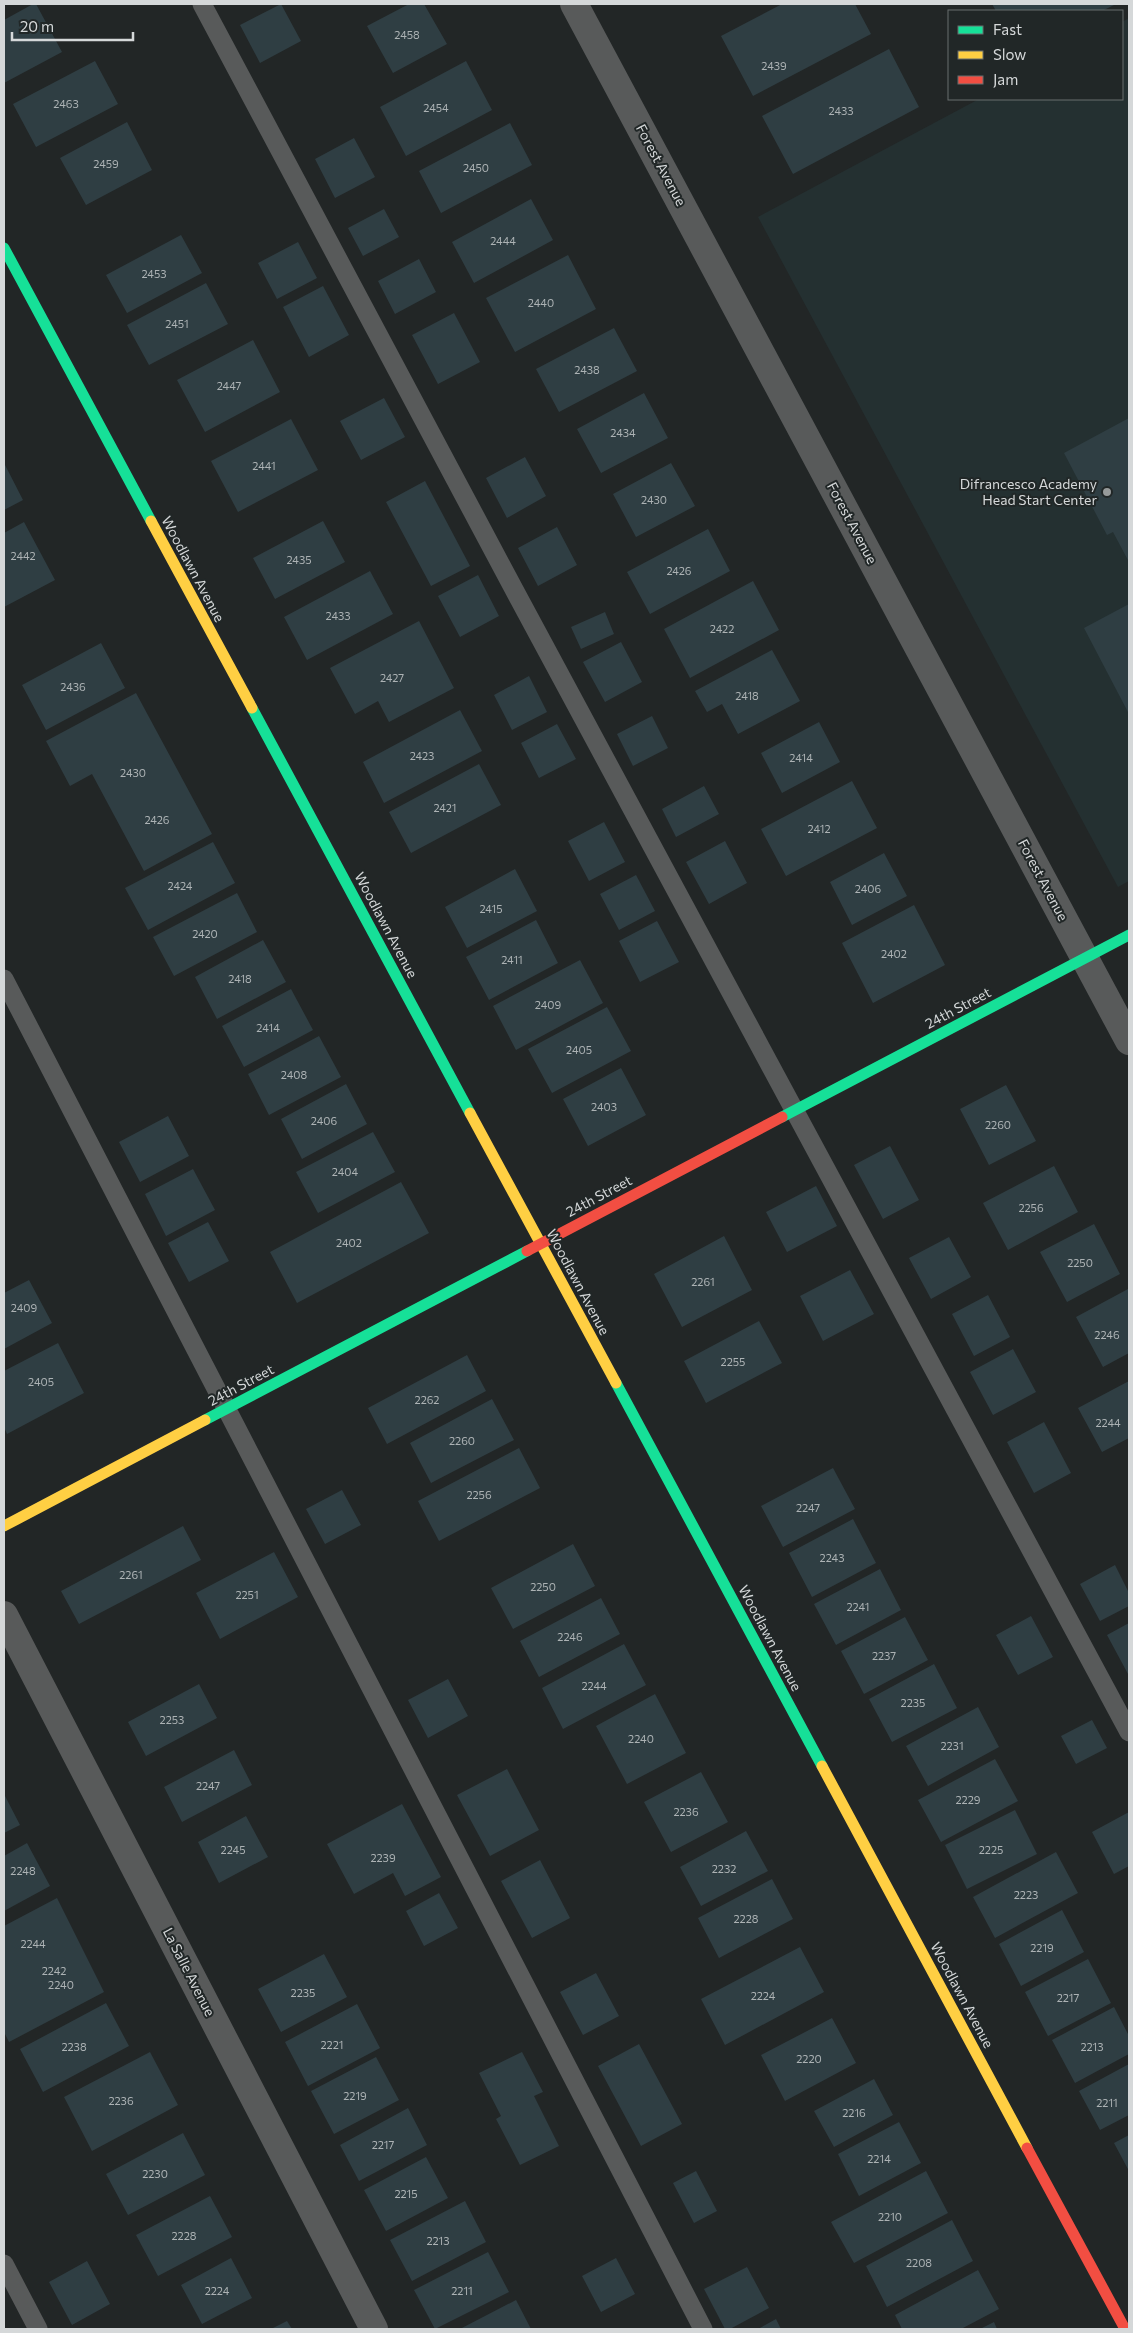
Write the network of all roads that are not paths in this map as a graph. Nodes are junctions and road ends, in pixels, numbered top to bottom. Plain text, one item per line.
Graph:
1 (202, 4) edge
2 (574, 4) edge
3 (4, 248) edge
4 (1129, 935) edge
5 (1085, 958) junction
6 (4, 979) edge
7 (1129, 1041) edge
8 (795, 1111) junction
9 (541, 1244) junction
10 (226, 1410) junction
11 (4, 1526) edge
12 (4, 1615) edge
13 (1129, 1732) edge
14 (4, 2264) edge
15 (38, 2329) edge
16 (374, 2329) edge
17 (703, 2329) edge
18 (1125, 2329) edge

1 - 8 lane
2 - 5 street, Forest Avenue
3 - 9 street, Woodlawn Avenue
4 - 5 street, 24th Street
5 - 7 street, Forest Avenue
5 - 8 street, 24th Street
6 - 10 lane
8 - 9 street, 24th Street
8 - 13 lane
9 - 10 street, 24th Street
9 - 18 street, Woodlawn Avenue
10 - 11 street, 24th Street
10 - 17 lane
12 - 16 street, La Salle Avenue
14 - 15 lane

